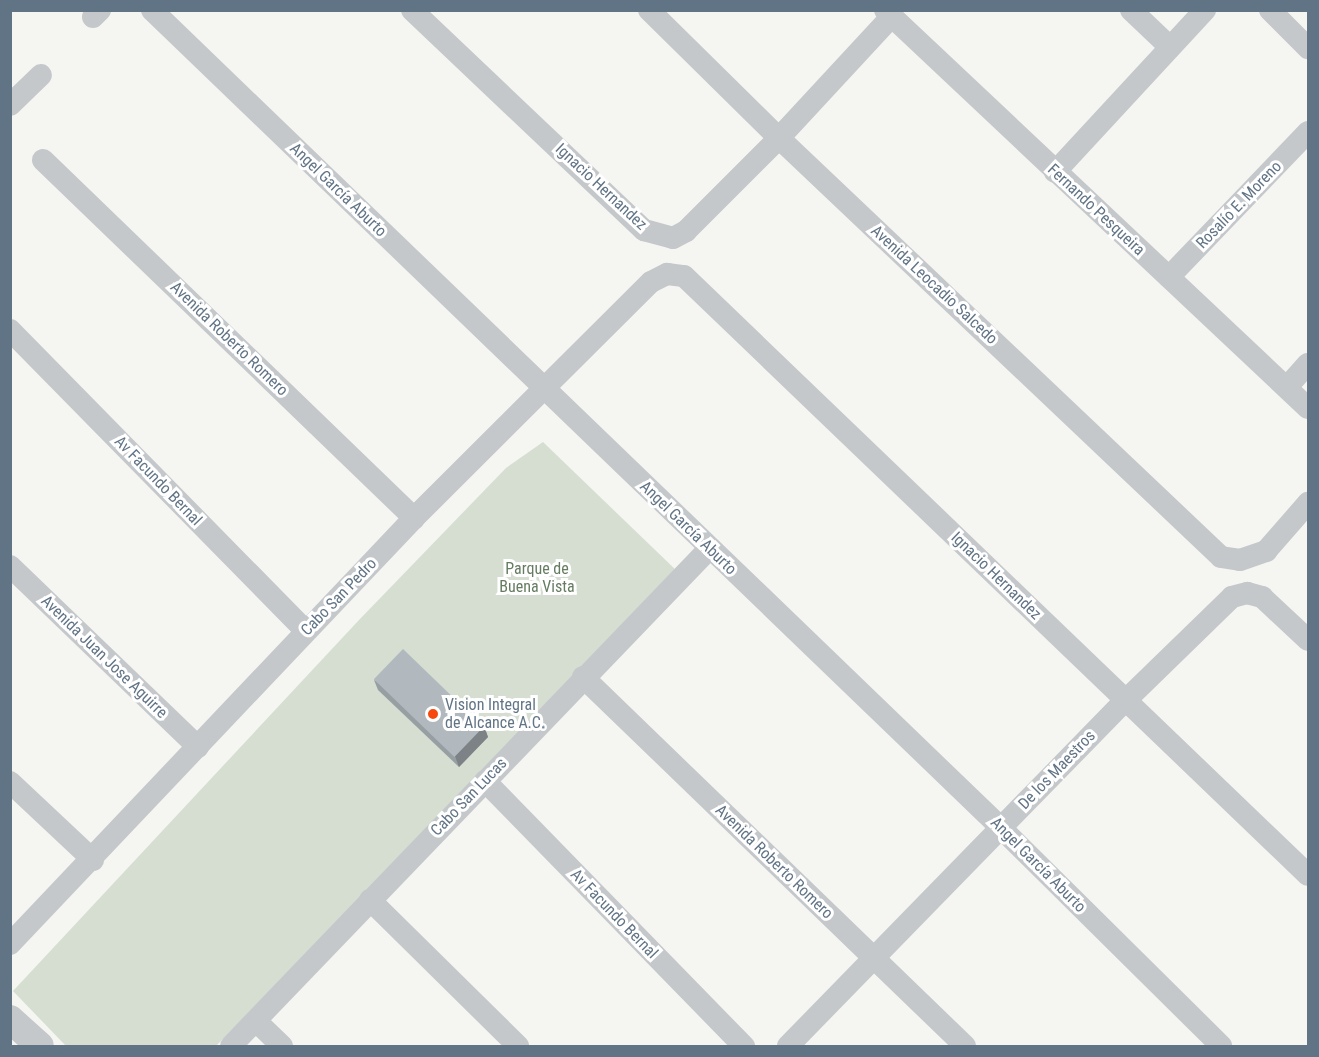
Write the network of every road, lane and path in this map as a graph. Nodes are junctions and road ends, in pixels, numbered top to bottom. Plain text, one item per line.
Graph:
1 (152, 10) edge
2 (412, 10) edge
3 (649, 10) edge
4 (1131, 10) edge
5 (1205, 10) edge
6 (1270, 10) edge
7 (888, 14) edge
8 (1170, 47) junction
9 (1308, 48) edge
10 (41, 75) dead end
11 (10, 105) edge
12 (1308, 132) edge
13 (778, 138) junction
14 (43, 160) dead end
15 (1055, 172) junction
16 (684, 276) joint
17 (1169, 277) junction
18 (10, 330) edge
19 (1308, 364) edge
20 (1287, 387) junction
21 (544, 389) junction
22 (1308, 408) edge
23 (1308, 502) edge
24 (414, 518) junction
25 (709, 549) junction
26 (10, 566) edge
27 (306, 631) junction
28 (1308, 640) edge
29 (583, 677) junction
30 (1125, 700) junction
31 (198, 747) junction
32 (485, 781) junction
33 (10, 782) edge
34 (1000, 827) junction
35 (93, 860) junction
36 (1308, 875) edge
37 (370, 900) junction
38 (10, 944) edge
39 (874, 959) junction
40 (10, 1018) edge
41 (256, 1021) junction
42 (40, 1047) edge
43 (231, 1047) edge
44 (282, 1047) edge
45 (518, 1047) edge
46 (744, 1047) edge
47 (788, 1047) edge
48 (965, 1047) edge
49 (1221, 1047) edge

1 - 21 street, Angel García Aburto
2 - 13 street, Ignacio Hernandez
3 - 13 street, Avenida Leocadio Salcedo
4 - 8 street
5 - 8 street
6 - 9 street
7 - 13 street, Ignacio Hernandez
7 - 15 street, Fernando Pesqueira
8 - 15 street
10 - 11 street
12 - 17 street, Rosalío E. Moreno
13 - 23 street, Avenida Leocadio Salcedo
14 - 24 street, Avenida Roberto Romero
15 - 17 street, Fernando Pesqueira
16 - 21 street, Cabo San Pedro
16 - 30 street, Ignacio Hernandez
17 - 20 street, Fernando Pesqueira
18 - 27 street, Av Facundo Bernal
19 - 20 street
20 - 22 street, Fernando Pesqueira
21 - 24 street, Cabo San Pedro
21 - 25 street, Angel García Aburto
24 - 27 street, Cabo San Pedro
25 - 29 street, Cabo San Lucas
25 - 34 street, Angel García Aburto
26 - 31 street, Avenida Juan Jose Aguirre
27 - 31 street, Cabo San Pedro
28 - 30 street, De los Maestros
29 - 32 street, Cabo San Lucas
29 - 39 street, Avenida Roberto Romero
30 - 34 street, De los Maestros
30 - 36 street, Ignacio Hernandez
31 - 35 street, Cabo San Pedro
32 - 37 street, Cabo San Lucas
32 - 46 street, Av Facundo Bernal
33 - 35 street
34 - 39 street, De los Maestros
34 - 49 street, Angel García Aburto
35 - 38 street, Cabo San Pedro
37 - 41 street, Cabo San Lucas
37 - 45 street
39 - 47 street, De los Maestros
39 - 48 street, Avenida Roberto Romero
40 - 42 street
41 - 43 street, Cabo San Lucas
41 - 44 street

